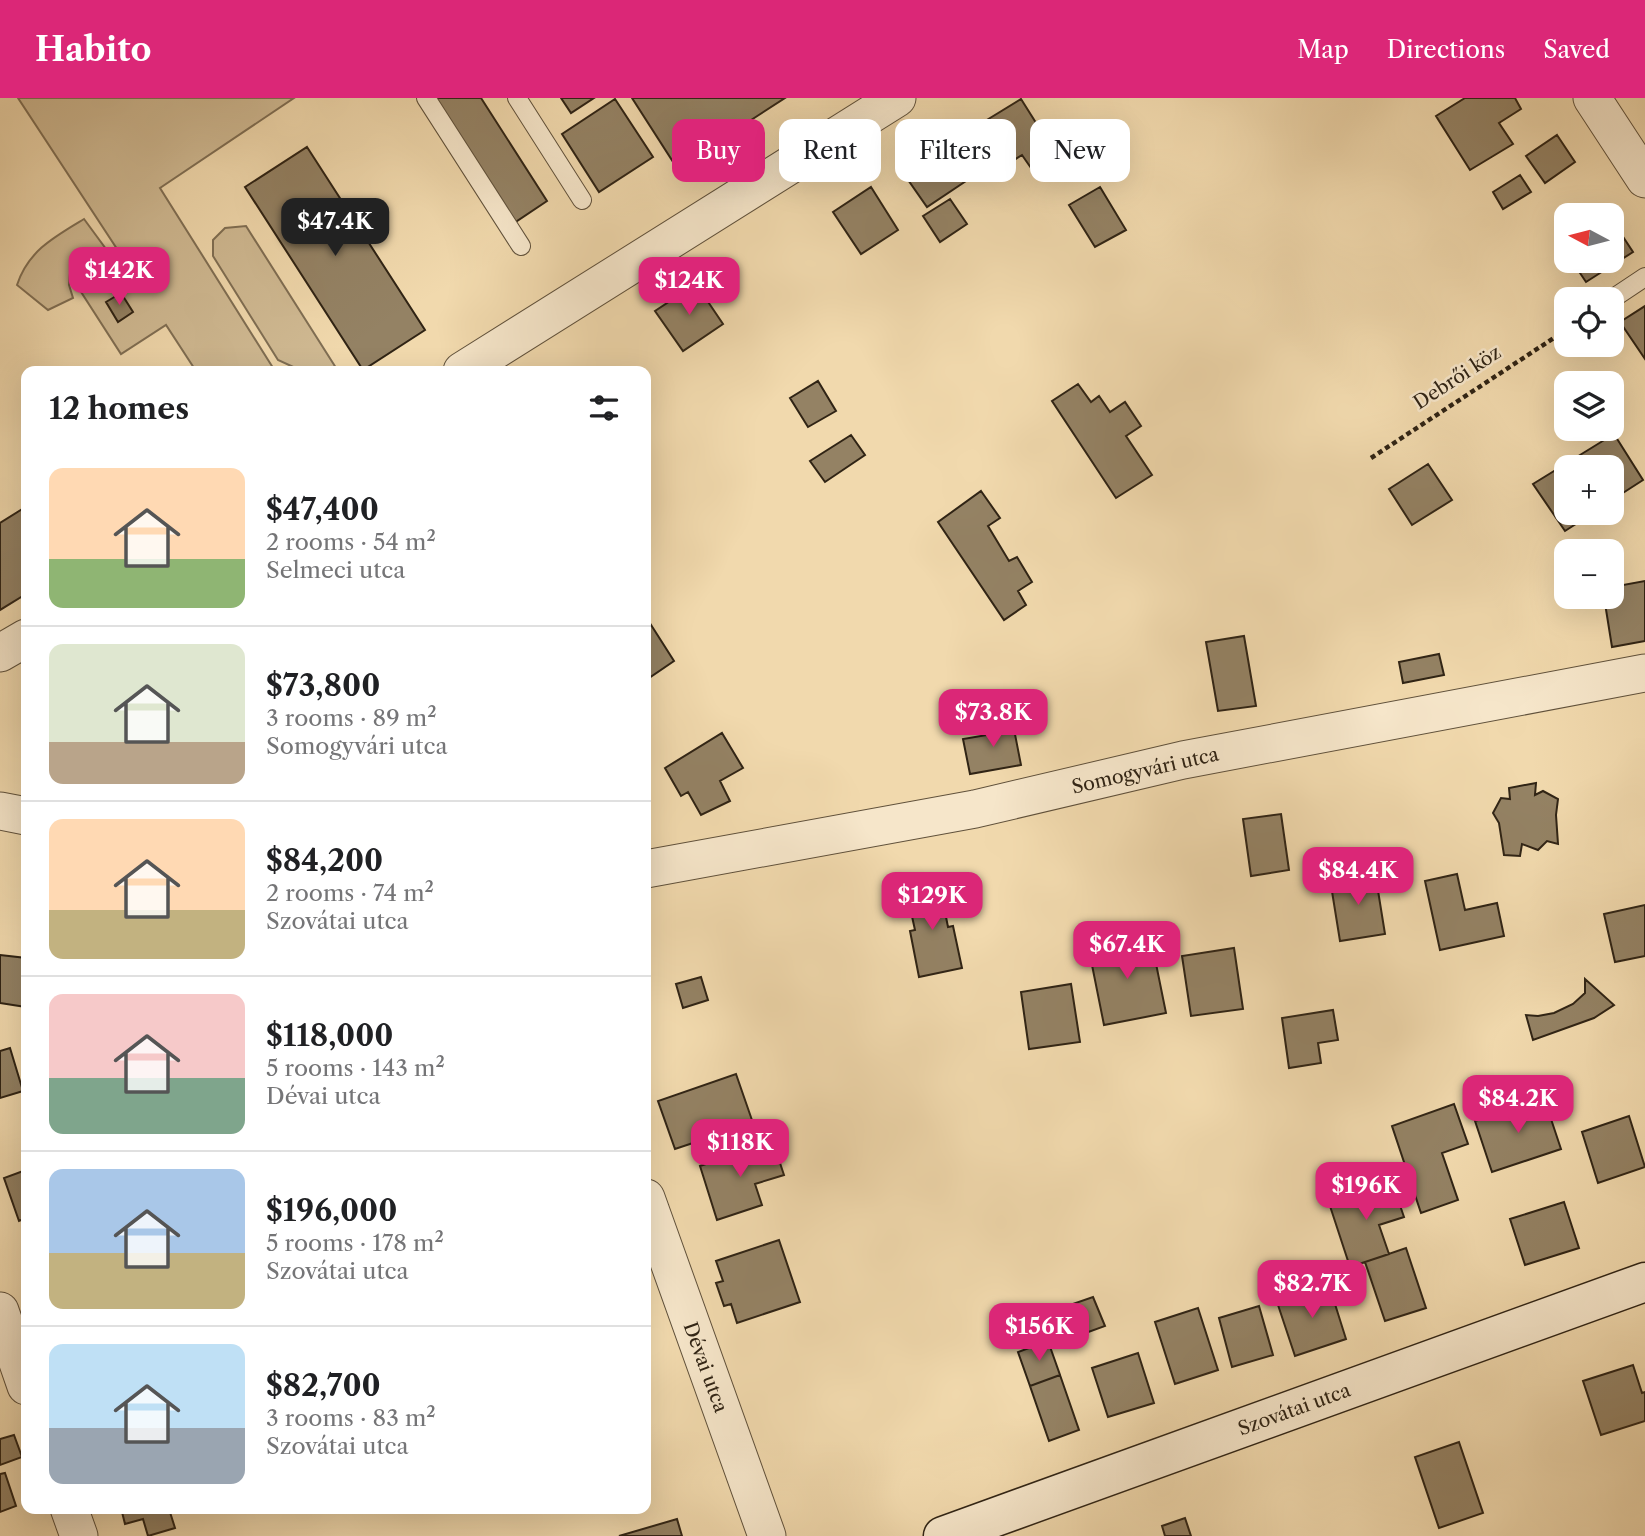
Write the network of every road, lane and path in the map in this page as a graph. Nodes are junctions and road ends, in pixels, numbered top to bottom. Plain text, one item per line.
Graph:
1 (426, 98) edge
2 (517, 98) edge
3 (897, 98) edge
4 (1592, 98) edge
5 (1645, 179) edge
6 (582, 200) dead end
7 (521, 246) dead end
8 (1645, 277) edge
9 (1624, 291) edge
10 (1554, 338) edge
11 (470, 366) edge
12 (1371, 458) dead end
13 (21, 641) edge
14 (0, 653) edge
15 (1645, 673) edge
16 (0, 811) edge
17 (21, 815) edge
18 (651, 868) edge
19 (651, 1212) edge
20 (1645, 1282) edge
21 (0, 1311) edge
22 (21, 1372) edge
23 (71, 1514) edge
24 (79, 1536) edge
25 (767, 1536) edge
26 (943, 1536) edge

1 - 7 lane
2 - 6 lane
3 - 11 street
4 - 5 street
8 - 9 lane
10 - 12 path, Debrői köz
13 - 14 street
15 - 18 street, Somogyvári utca
16 - 17 street
19 - 25 street, Dévai utca
20 - 26 street, Szovátai utca
21 - 22 street
23 - 24 street

